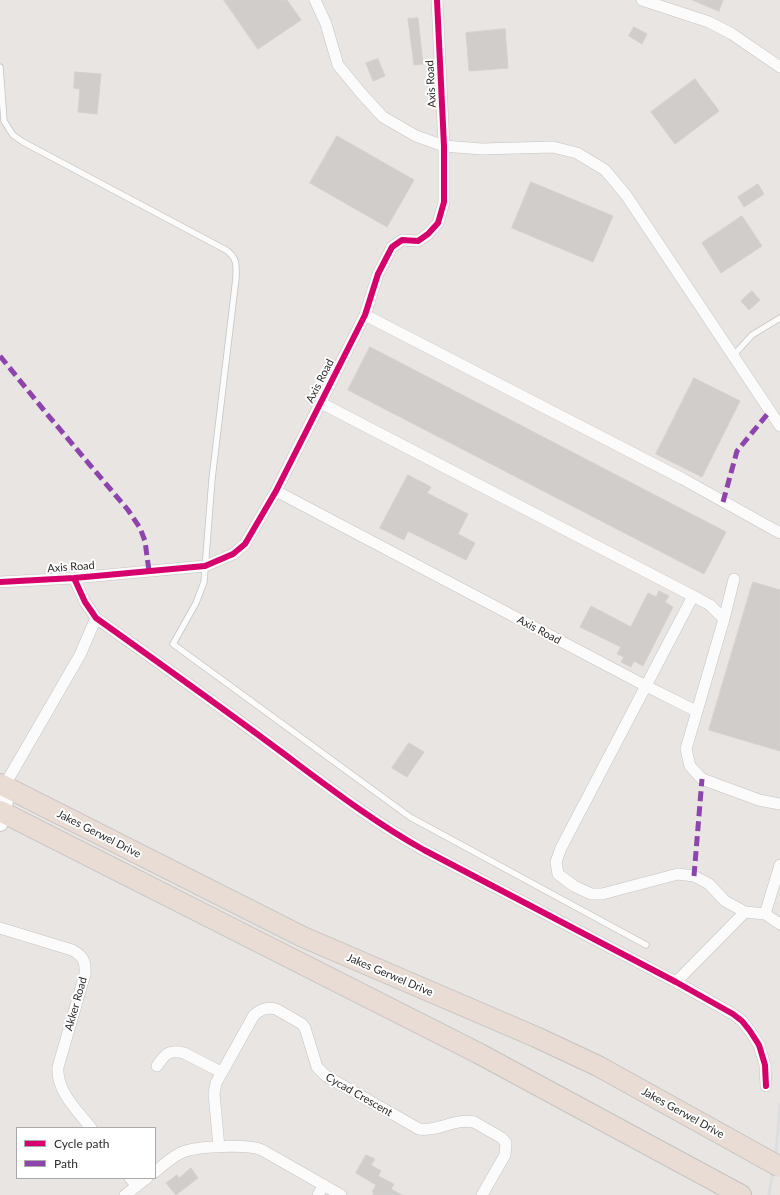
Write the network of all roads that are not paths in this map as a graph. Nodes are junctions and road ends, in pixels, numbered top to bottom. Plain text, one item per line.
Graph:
1 (315, 0) edge
2 (437, 0) edge
3 (642, 0) edge
4 (0, 67) edge
5 (780, 67) edge
6 (444, 146) junction
7 (365, 315) junction
8 (780, 318) edge
9 (733, 356) junction
10 (320, 403) junction
11 (780, 426) edge
12 (276, 491) junction
13 (780, 533) edge
14 (205, 566) junction
15 (74, 578) junction
16 (734, 579) dead end
17 (0, 582) edge
18 (693, 596) junction
19 (96, 618) junction
20 (724, 619) junction
21 (646, 686) junction
22 (696, 711) junction
23 (4, 785) edge
24 (780, 804) edge
25 (1, 816) edge
26 (780, 865) edge
27 (745, 912) junction
28 (765, 914) junction
29 (780, 924) edge
30 (0, 928) edge
31 (646, 945) dead end
32 (676, 982) junction
33 (157, 1066) dead end
34 (221, 1072) junction
35 (766, 1086) dead end
36 (90, 1127) edge
37 (219, 1147) junction
38 (780, 1167) edge
39 (156, 1171) edge
40 (144, 1179) edge
41 (133, 1182) edge
42 (321, 1190) edge
43 (733, 1190) edge
44 (125, 1195) edge
45 (341, 1195) edge
46 (482, 1195) edge

1 - 6 street
2 - 6 street, Axis Road
3 - 5 street
4 - 14 lane
6 - 7 street, Axis Road
6 - 9 street
7 - 10 street, Axis Road
7 - 13 street
8 - 9 lane
9 - 11 street
10 - 12 street, Axis Road
10 - 18 street
12 - 14 street, Axis Road
12 - 21 street, Axis Road
14 - 15 street, Axis Road
14 - 31 lane
15 - 17 street, Axis Road
15 - 19 street
16 - 20 street
18 - 20 street
18 - 21 street
19 - 23 street
19 - 32 street
20 - 22 street
21 - 22 street, Axis Road
21 - 27 street
22 - 24 street
23 - 25 main road
23 - 38 highway, Jakes Gerwel Drive, bridge
25 - 43 highway
26 - 28 street
27 - 28 street
27 - 32 street
28 - 29 street
30 - 36 street, Akker Road
32 - 35 street
33 - 34 street
34 - 37 street, Cycad Crescent
34 - 46 street, Cycad Crescent
37 - 39 street
37 - 42 street
40 - 41 street
41 - 44 street
42 - 45 street

